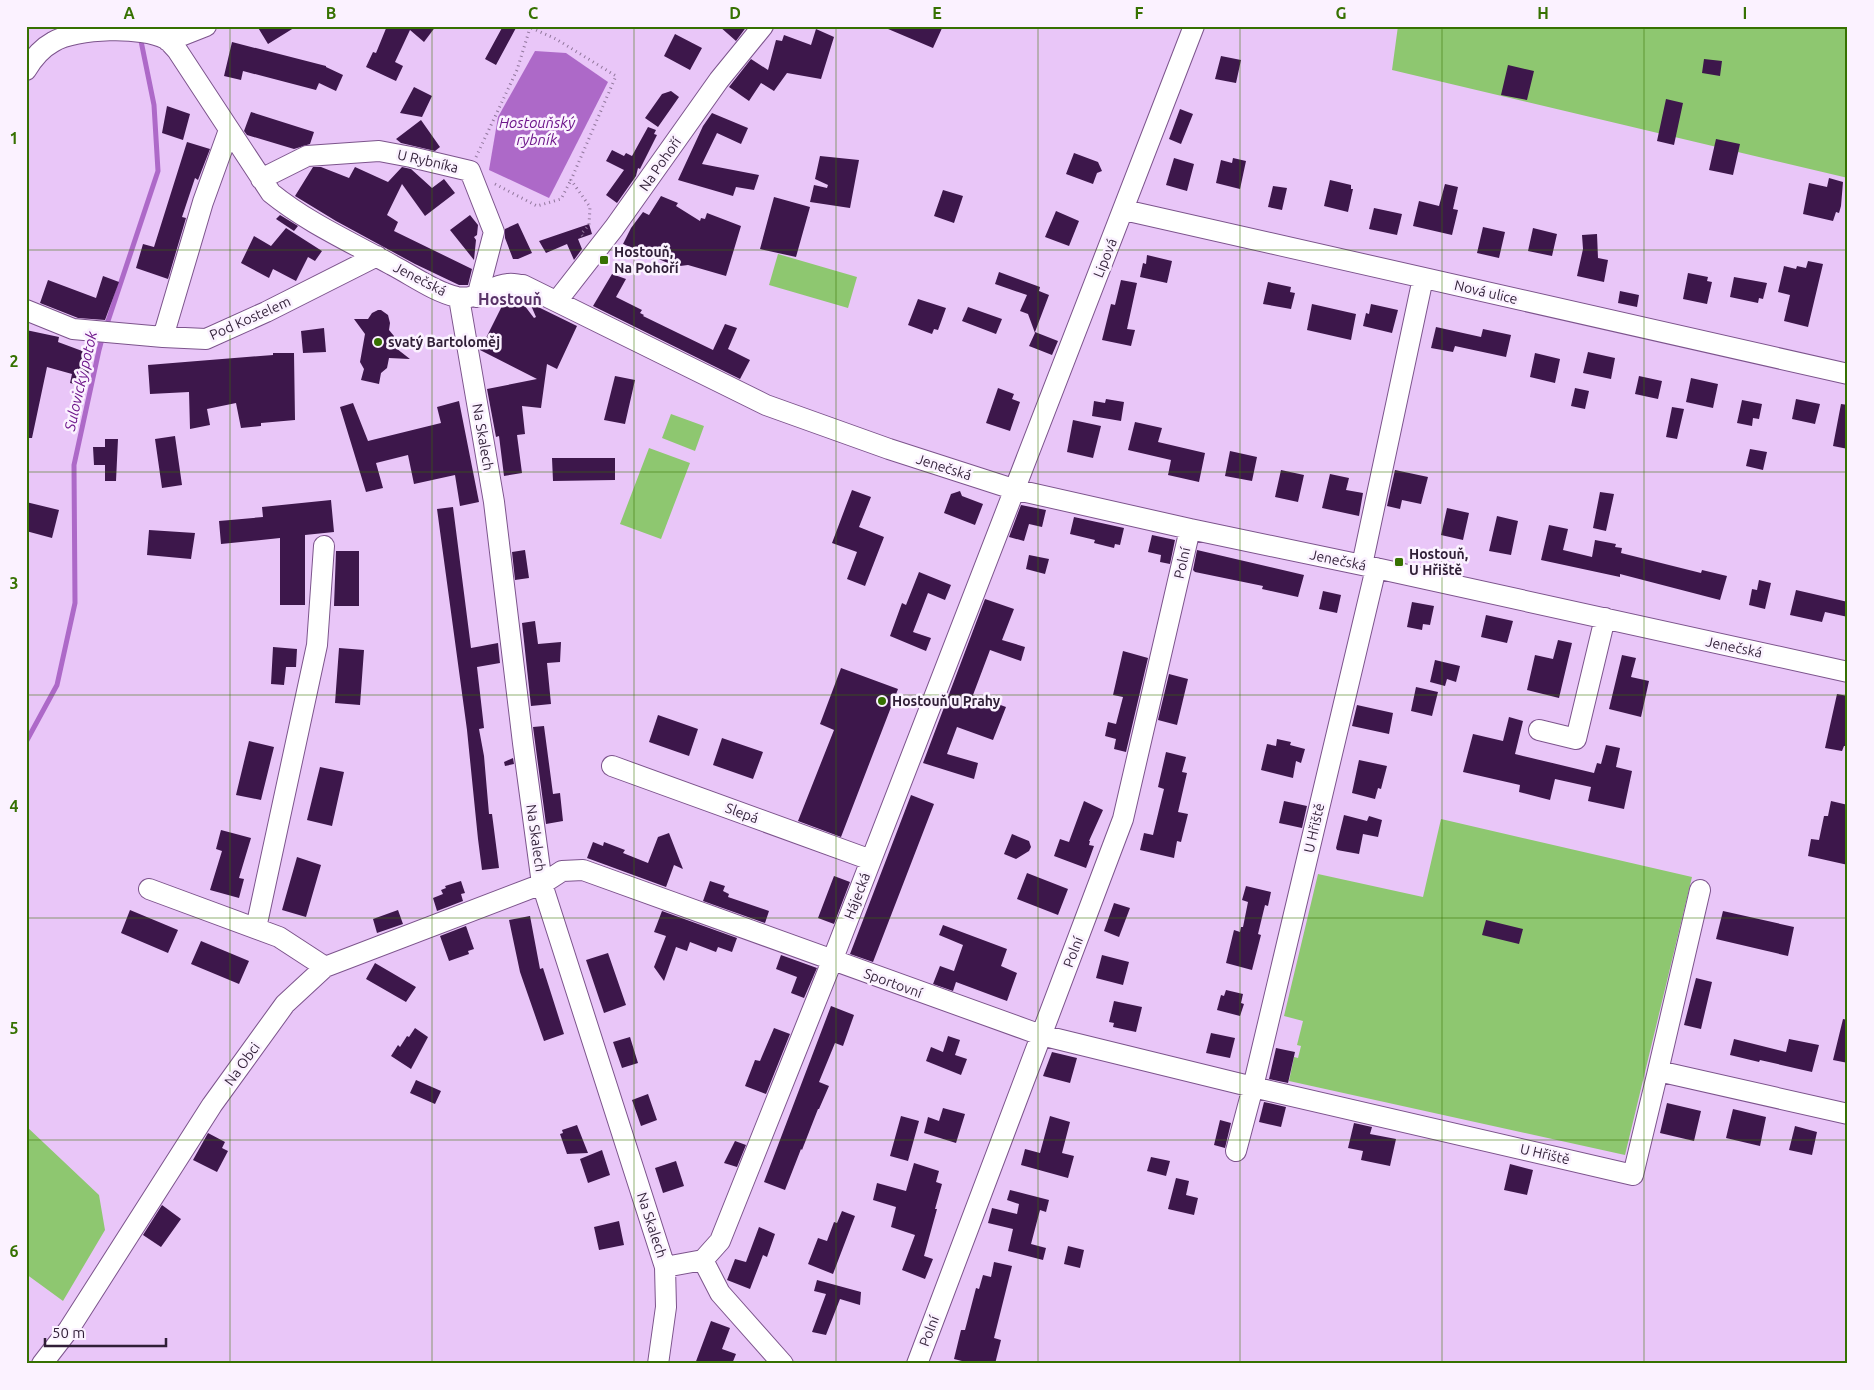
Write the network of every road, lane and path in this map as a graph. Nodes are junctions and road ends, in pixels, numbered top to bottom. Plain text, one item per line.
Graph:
1 (154, 26) edge
2 (206, 26) edge
3 (763, 26) edge
4 (1194, 26) edge
5 (529, 27) edge
6 (62, 32) edge
7 (168, 41) junction
8 (27, 67) edge
9 (229, 130) junction
10 (470, 171) junction
11 (261, 179) junction
12 (571, 180) junction
13 (1124, 210) junction
14 (595, 253) junction
15 (377, 256) junction
16 (1423, 278) junction
17 (468, 297) junction
18 (557, 301) junction
19 (26, 310) edge
20 (163, 337) junction
21 (1848, 374) edge
22 (1014, 489) junction
23 (1190, 529) junction
24 (324, 546) dead end
25 (1369, 567) junction
26 (1605, 618) junction
27 (1848, 672) edge
28 (1539, 730) dead end
29 (612, 766) dead end
30 (871, 860) junction
31 (542, 884) junction
32 (149, 889) dead end
33 (1700, 890) dead end
34 (256, 928) junction
35 (832, 961) junction
36 (325, 967) junction
37 (1041, 1036) junction
38 (1658, 1070) junction
39 (1253, 1087) junction
40 (1848, 1114) edge
41 (1236, 1151) dead end
42 (704, 1260) junction
43 (665, 1267) junction
44 (42, 1364) edge
45 (658, 1364) edge
46 (783, 1364) edge
47 (917, 1364) edge

1 - 7 street, Jenečská
2 - 7 street
3 - 14 street, Na Pohoří
4 - 13 street, Lipová
5 - 10 path
5 - 12 path
6 - 7 street
6 - 8 street
7 - 9 street, Jenečská
9 - 11 street, Jenečská
9 - 20 street
10 - 11 street, U Rybníka
10 - 12 path
10 - 17 street, U Rybníka
11 - 15 street, Jenečská
12 - 14 path
13 - 16 street, Nová ulice
13 - 22 street, Lipová
14 - 18 street, Na Pohoří
15 - 17 street, Jenečská
15 - 20 street, Pod Kostelem
16 - 21 street, Nová ulice
16 - 25 street, U Hřiště
17 - 18 street, Jenečská
17 - 31 street, Na Skalech
18 - 22 street, Jenečská
19 - 20 street, Pod Kostelem
22 - 23 street, Jenečská
22 - 30 street, Hájecká
23 - 25 street, Jenečská
23 - 37 street, Polní
24 - 34 street
25 - 26 street, Jenečská
25 - 39 street, U Hřiště
26 - 27 street, Jenečská
26 - 28 street
29 - 30 street, Slepá
30 - 35 street, Hájecká
31 - 35 street, Sportovní
31 - 36 street, Na Obci
31 - 43 street, Na Skalech
32 - 34 street
33 - 38 street
34 - 36 street
35 - 37 street, Sportovní
35 - 42 street, Hájecká
36 - 44 street, Na Obci
37 - 39 street, Sportovní
37 - 47 street, Polní
38 - 39 street, U Hřiště
38 - 40 street
39 - 41 street, U Hřiště
42 - 43 street
42 - 46 street
43 - 45 street, Na Skalech

